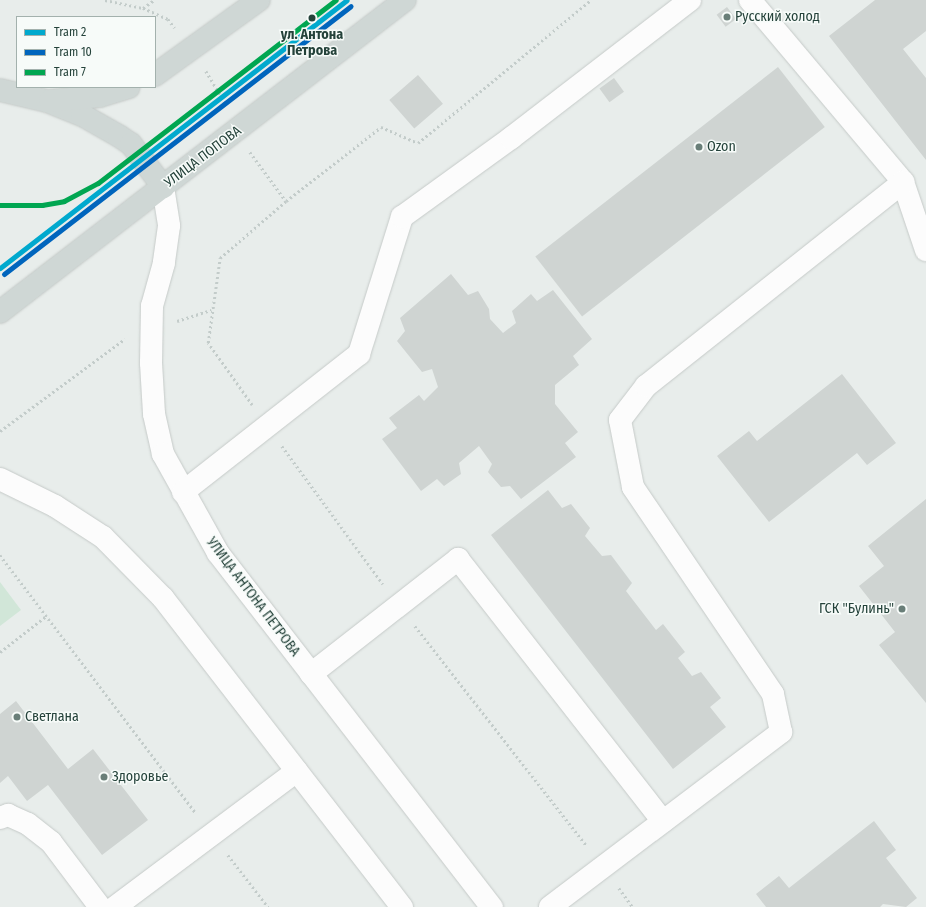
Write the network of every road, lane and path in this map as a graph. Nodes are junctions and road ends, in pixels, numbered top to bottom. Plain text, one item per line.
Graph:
1 (105, 0) edge
2 (154, 0) edge
3 (259, 0) edge
4 (405, 0) edge
5 (591, 0) edge
6 (690, 0) edge
7 (750, 0) edge
8 (143, 8) junction
9 (191, 51) junction
10 (156, 74) edge
11 (126, 88) edge
12 (0, 90) edge
13 (47, 101) junction
14 (237, 131) junction
15 (903, 182) junction
16 (163, 187) junction
17 (286, 201) junction
18 (925, 242) edge
19 (211, 310) junction
20 (0, 312) edge
21 (151, 329) junction
22 (268, 426) junction
23 (0, 431) edge
24 (0, 480) edge
25 (183, 492) junction
26 (0, 556) edge
27 (398, 605) junction
28 (46, 616) junction
29 (0, 652) edge
30 (311, 674) junction
31 (297, 771) junction
32 (0, 818) edge
33 (663, 821) junction
34 (213, 835) junction
35 (603, 866) junction
36 (100, 907) edge
37 (115, 907) edge
38 (268, 907) edge
39 (402, 907) edge
40 (492, 907) edge
41 (550, 907) edge
42 (633, 907) edge

1 - 8 path
2 - 8 path
3 - 9 main road
4 - 14 main road, УЛИЦА ПОПОВА
5 - 17 path
6 - 22 street
7 - 15 street
8 - 9 path
9 - 10 main road
9 - 14 path
11 - 13 main road
12 - 13 main road
13 - 16 main road
14 - 16 main road, УЛИЦА ПОПОВА
14 - 17 path
15 - 18 street
15 - 33 street
16 - 20 main road, УЛИЦА ПОПОВА
16 - 21 street, УЛИЦА АНТОНА ПЕТРОВА
17 - 19 path
19 - 21 path
19 - 22 path
21 - 23 path
21 - 25 street, УЛИЦА АНТОНА ПЕТРОВА
22 - 25 street
22 - 27 path
24 - 31 street
25 - 30 street, УЛИЦА АНТОНА ПЕТРОВА
26 - 28 path
27 - 30 street
27 - 33 street
27 - 35 path
28 - 29 path
28 - 34 path
30 - 40 street, УЛИЦА АНТОНА ПЕТРОВА
31 - 34 street
31 - 39 street
32 - 36 street
33 - 35 street
34 - 37 street
34 - 38 path
35 - 41 street
35 - 42 path

